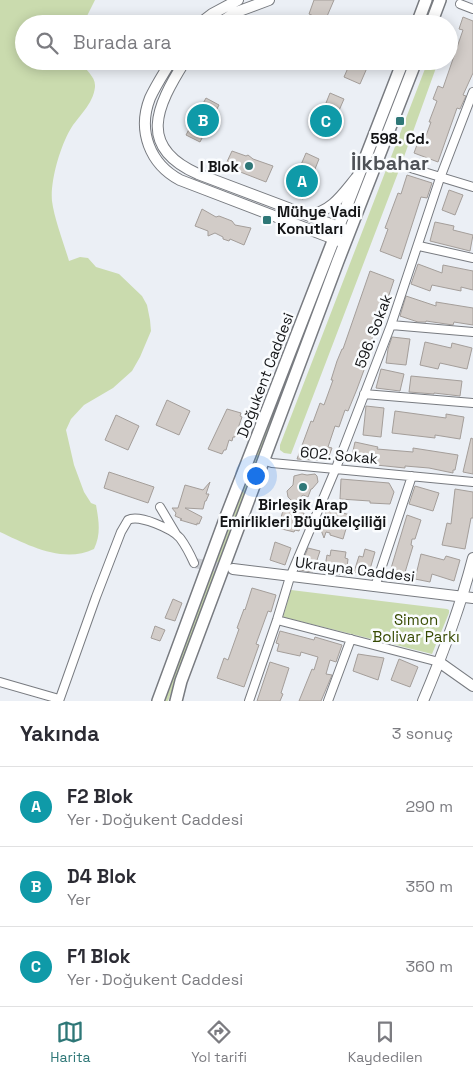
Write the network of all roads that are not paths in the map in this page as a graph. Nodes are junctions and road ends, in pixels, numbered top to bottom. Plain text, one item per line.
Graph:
1 (238, 0) edge
2 (269, 0) edge
3 (426, 0) edge
4 (440, 0) edge
5 (460, 4) dead end
6 (473, 9) edge
7 (211, 15) edge
8 (231, 15) edge
9 (420, 15) edge
10 (434, 15) edge
11 (166, 70) edge
12 (179, 70) edge
13 (400, 70) edge
14 (412, 70) edge
15 (473, 92) edge
16 (401, 165) dead end
17 (360, 174) junction
18 (440, 178) junction
19 (473, 187) edge
20 (310, 216) junction
21 (344, 229) junction
22 (334, 239) junction
23 (346, 243) junction
24 (419, 246) junction
25 (473, 258) edge
26 (391, 325) junction
27 (473, 332) edge
28 (364, 394) junction
29 (473, 403) edge
30 (263, 460) junction
31 (336, 468) junction
32 (412, 476) junction
33 (473, 482) edge
34 (160, 507) dead end
35 (177, 536) junction
36 (473, 558) edge
37 (194, 563) dead end
38 (233, 569) tunnel mouth
39 (290, 577) junction
40 (375, 587) junction
41 (468, 598) edge
42 (278, 620) junction
43 (351, 639) junction
44 (439, 662) junction
45 (0, 682) edge
46 (473, 686) edge
47 (59, 700) edge
48 (158, 701) edge
49 (176, 701) edge
50 (249, 701) edge
51 (328, 701) edge
52 (423, 701) edge

1 - 7 main road
2 - 8 main road
3 - 9 main road
4 - 10 main road
5 - 6 street
11 - 22 main road
12 - 20 main road
13 - 17 main road, Doğukent Caddesi
14 - 21 main road, Doğukent Caddesi
15 - 18 street, 596. Sokak
16 - 18 street
17 - 20 main road
17 - 21 main road, Doğukent Caddesi
18 - 19 street
18 - 24 street, 596. Sokak
20 - 21 main road
21 - 22 main road, Doğukent Caddesi
21 - 23 main road, Doğukent Caddesi
22 - 23 main road
22 - 48 main road, Doğukent Caddesi
23 - 30 main road, Doğukent Caddesi
24 - 25 street
24 - 26 street, 596. Sokak
26 - 27 street
26 - 28 street, 596. Sokak
28 - 29 street
28 - 31 street, 596. Sokak
30 - 31 street, 602. Sokak
30 - 49 main road, Doğukent Caddesi
31 - 32 street, 602. Sokak
31 - 39 street, 596. Sokak
32 - 33 street, 602. Sokak
32 - 40 street
34 - 35 street
35 - 37 street
35 - 47 street
36 - 41 main road
38 - 39 main road, Ukrayna Caddesi
39 - 40 main road, Ukrayna Caddesi
39 - 42 street, 596. Sokak
40 - 41 main road, Ukrayna Caddesi
41 - 44 main road
42 - 43 street
42 - 50 street, 596. Sokak
43 - 44 street
43 - 51 street
44 - 46 main road
44 - 52 main road
45 - 47 street

